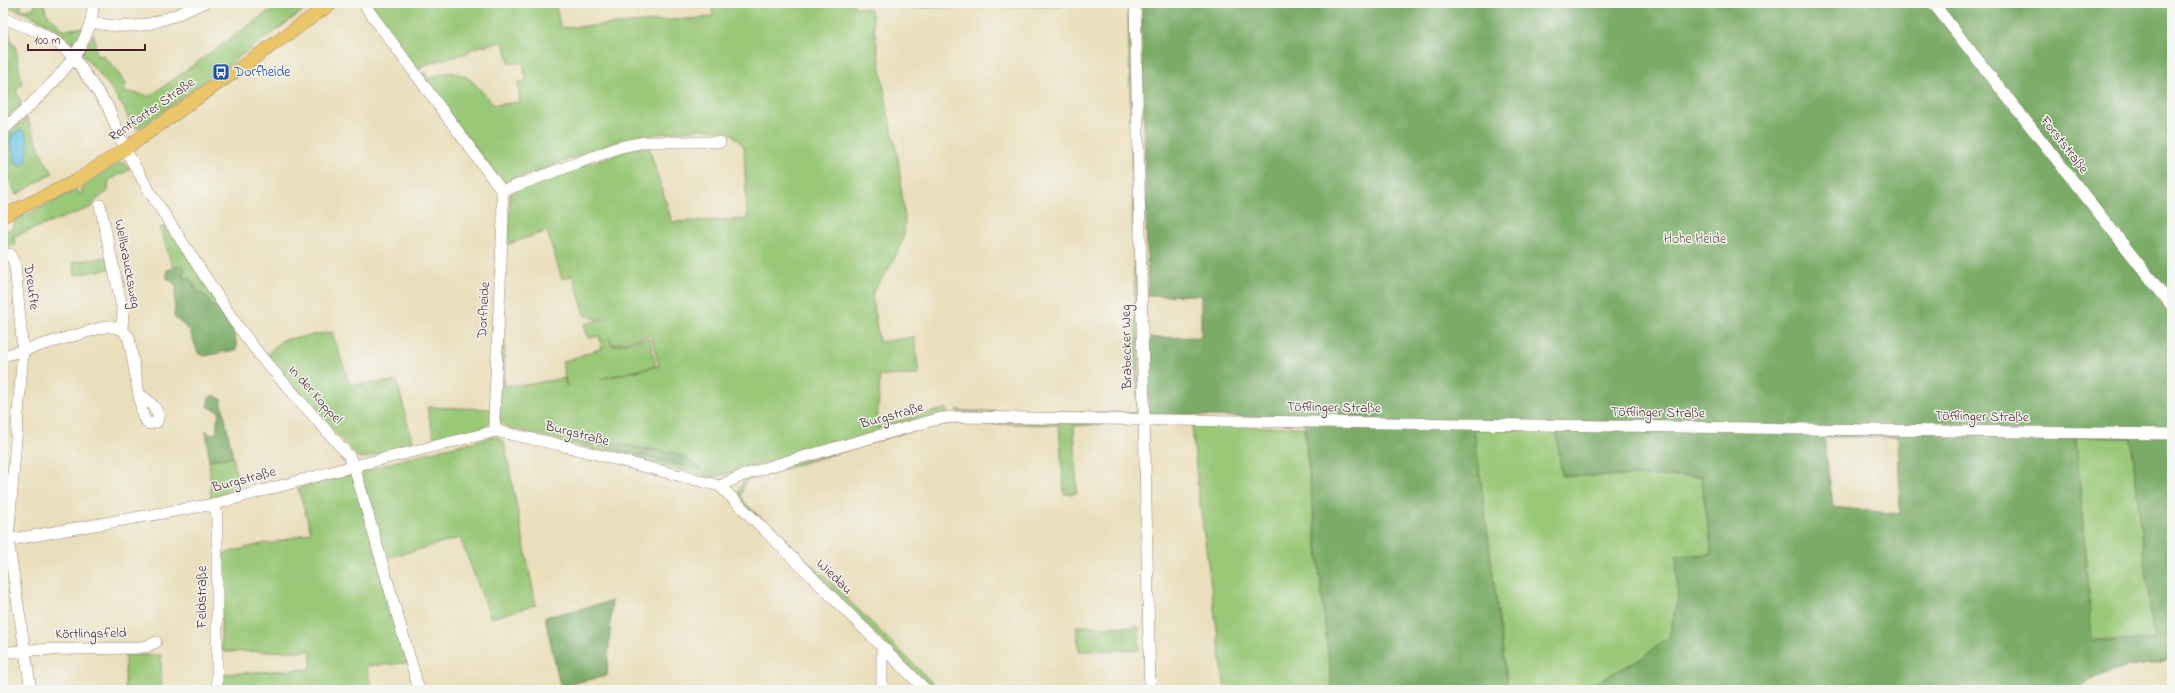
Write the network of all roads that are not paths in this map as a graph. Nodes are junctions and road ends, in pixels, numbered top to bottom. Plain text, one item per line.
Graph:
1 (93, 3) edge
2 (203, 3) edge
3 (332, 3) edge
4 (363, 3) edge
5 (1135, 3) edge
6 (1933, 3) edge
7 (182, 8) edge
8 (3, 18) edge
9 (91, 22) junction
10 (73, 56) junction
11 (3, 130) edge
12 (720, 142) dead end
13 (125, 149) junction
14 (502, 191) junction
15 (100, 205) dead end
16 (3, 216) edge
17 (10, 254) dead end
18 (2172, 306) edge
19 (122, 329) junction
20 (23, 351) junction
21 (3, 356) edge
22 (139, 394) dead end
23 (1144, 420) junction
24 (496, 430) junction
25 (2172, 434) edge
26 (354, 466) junction
27 (720, 486) junction
28 (214, 504) junction
29 (5, 540) edge
30 (156, 642) dead end
31 (882, 647) junction
32 (25, 650) junction
33 (3, 653) edge
34 (31, 690) edge
35 (217, 690) edge
36 (419, 690) edge
37 (882, 690) edge
38 (926, 690) edge
39 (1150, 690) edge

1 - 9 street
2 - 7 street
3 - 13 main road, Rentforter Straße
4 - 14 street
5 - 23 street, Brabecker Weg
6 - 18 street, Forststraße
7 - 9 street
8 - 10 street, In der Koppel
9 - 10 street
10 - 11 street
10 - 13 street, In der Koppel
12 - 14 street
13 - 16 main road, Rentforter Straße
13 - 26 street, In der Koppel
14 - 24 street, Dorfheide
15 - 19 street, Wellbraucksweg
17 - 20 street, Dreufte
19 - 20 street, Wellbraucksweg
19 - 22 street, Wellbraucksweg
20 - 21 street, Wellbraucksweg
20 - 29 street, Dreufte
23 - 25 street, Töfflinger Straße
23 - 27 street, Burgstraße
23 - 39 street, Brabecker Weg
24 - 26 street, Burgstraße
24 - 27 street, Burgstraße
26 - 28 street, Burgstraße
26 - 36 street, In der Koppel
27 - 31 street, Wiedau
28 - 29 street, Burgstraße
28 - 35 street, Feldstraße
29 - 32 street, Dreufte
30 - 32 street, Körtlingsfeld
31 - 37 street
31 - 38 street, Wiedau
32 - 33 street, Körtlingsfeld
32 - 34 street, Dreufte

